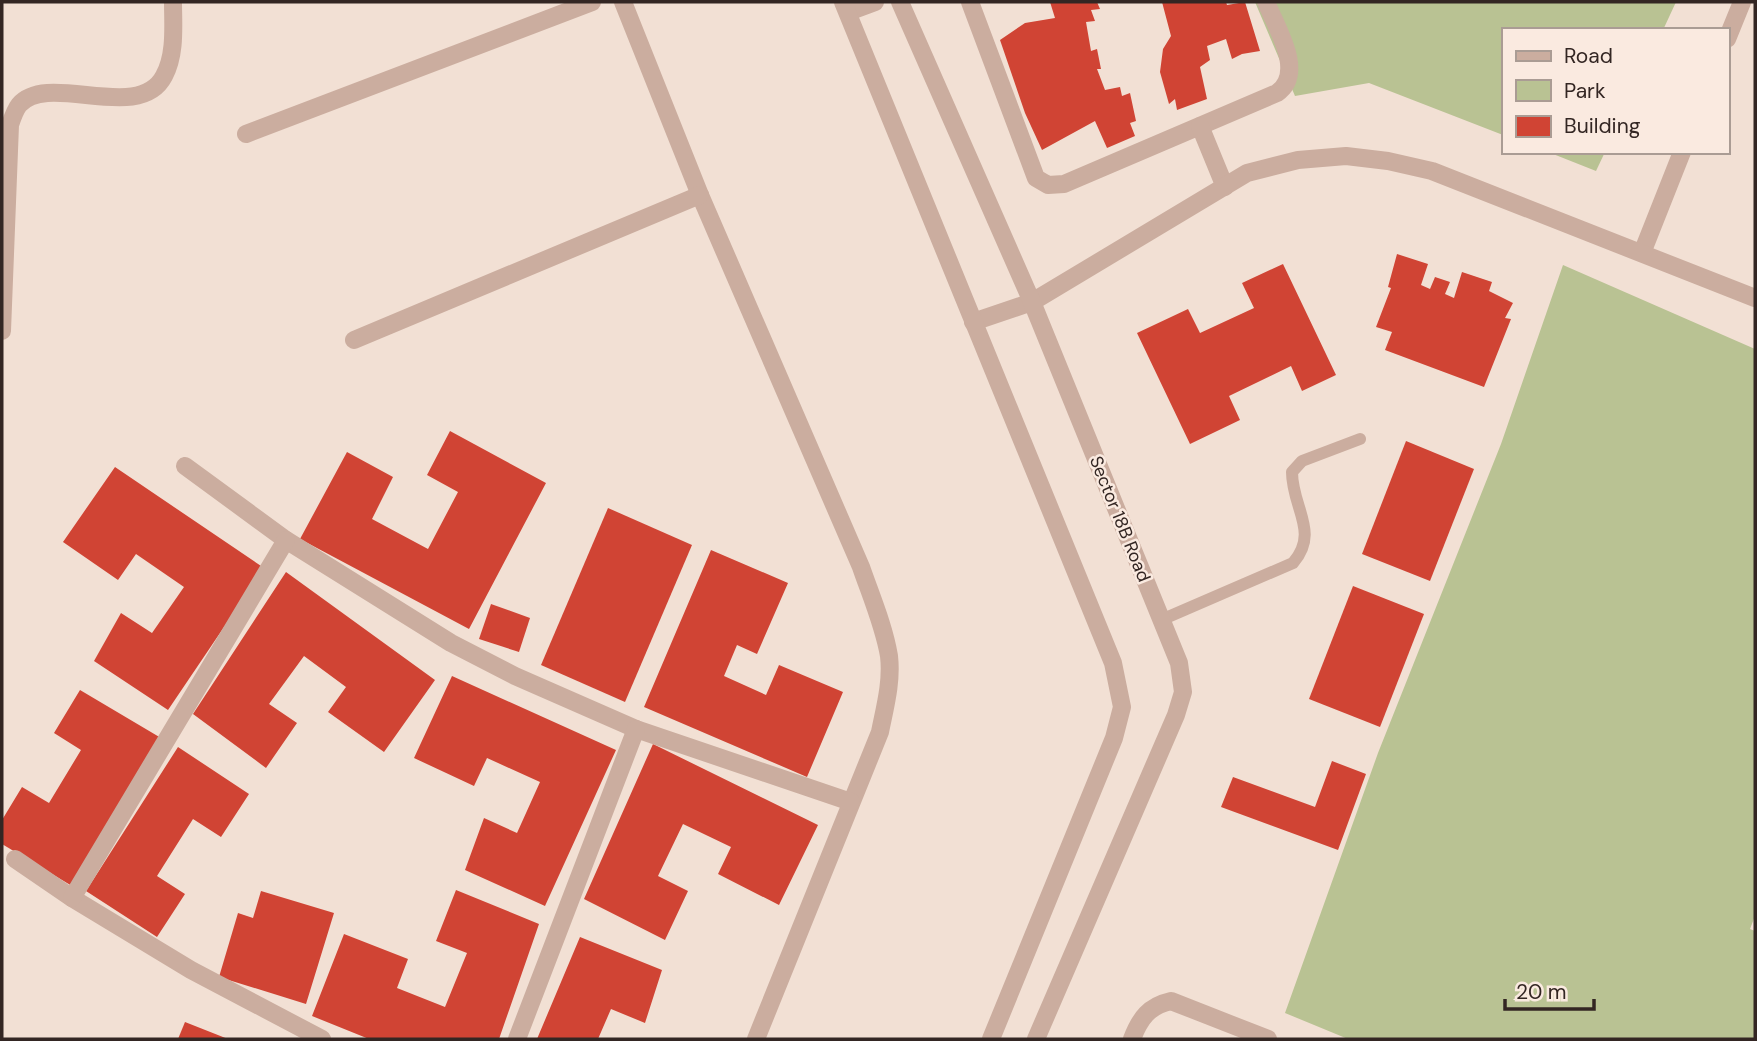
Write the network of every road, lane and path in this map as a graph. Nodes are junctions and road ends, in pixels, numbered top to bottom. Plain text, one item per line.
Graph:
1 (173, 2) edge
2 (592, 2) edge
3 (623, 2) edge
4 (875, 2) edge
5 (900, 2) edge
6 (970, 2) edge
7 (1266, 2) edge
8 (1742, 2) edge
9 (846, 7) edge
10 (1729, 34) edge
11 (1200, 126) junction
12 (246, 134) dead end
13 (1681, 154) edge
14 (1225, 187) junction
15 (700, 195) junction
16 (1642, 253) junction
17 (1755, 298) edge
18 (1032, 302) junction
19 (974, 322) junction
20 (2, 331) edge
21 (354, 340) dead end
22 (1360, 439) dead end
23 (185, 466) dead end
24 (286, 540) junction
25 (1161, 620) junction
26 (636, 729) junction
27 (851, 802) junction
28 (15, 859) dead end
29 (72, 898) junction
30 (323, 1039) edge
31 (517, 1039) edge
32 (755, 1039) edge
33 (990, 1039) edge
34 (1036, 1039) edge
35 (1132, 1039) edge
36 (1268, 1039) edge

1 - 20 street
2 - 12 street
3 - 15 street
4 - 9 street
5 - 18 street, Sector 18B Road
6 - 11 street
7 - 11 street
8 - 10 street
9 - 19 street
11 - 14 street
13 - 16 street
14 - 16 street
14 - 18 street
15 - 21 street
15 - 27 street
16 - 17 street
18 - 19 street
18 - 25 street, Sector 18B Road
19 - 33 street
22 - 25 lane
23 - 24 street
24 - 26 street
24 - 29 street
25 - 34 street, Sector 18B Road
26 - 27 street
26 - 31 street
27 - 32 street
28 - 29 street
29 - 30 street
35 - 36 street

